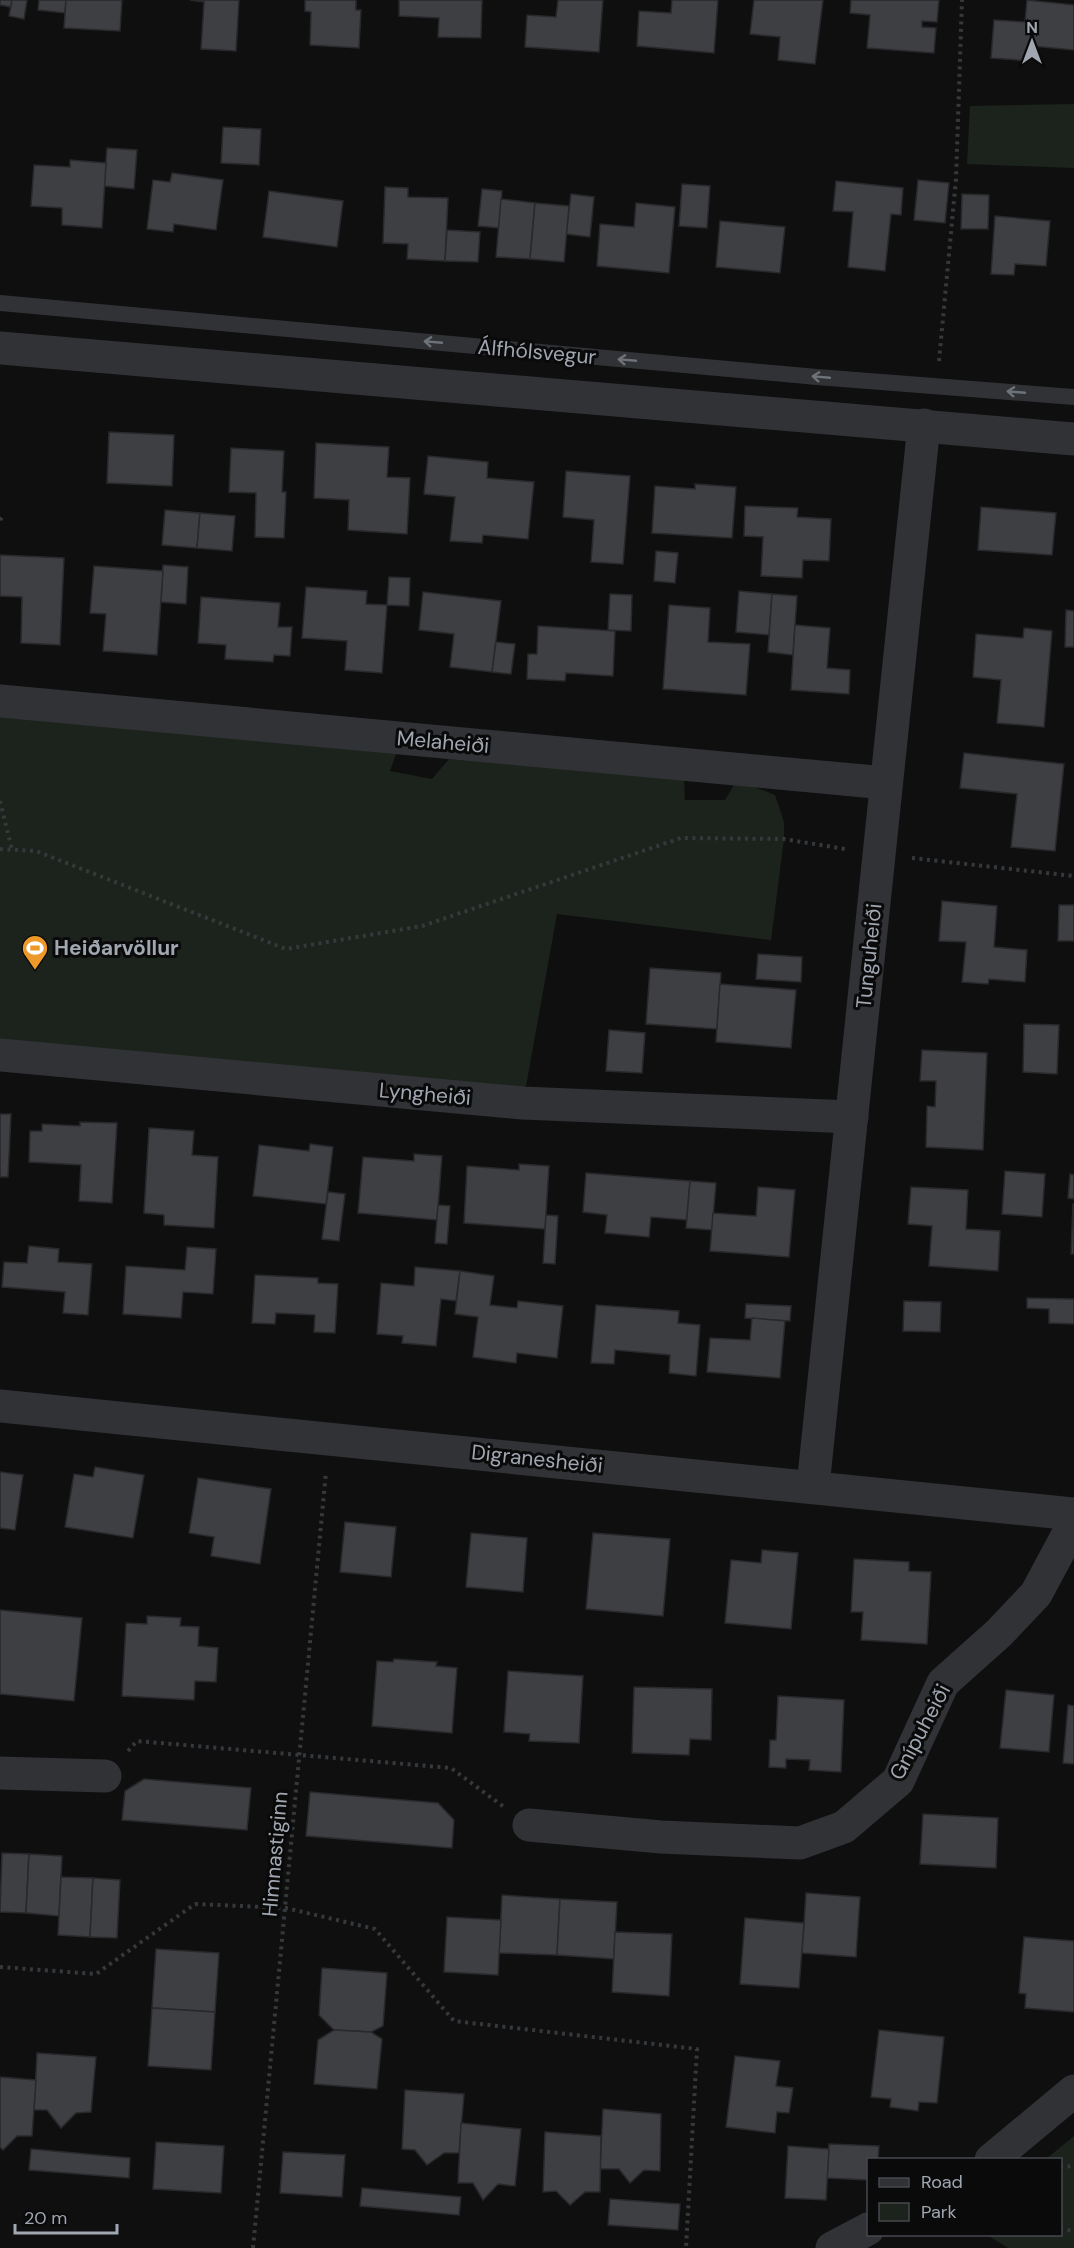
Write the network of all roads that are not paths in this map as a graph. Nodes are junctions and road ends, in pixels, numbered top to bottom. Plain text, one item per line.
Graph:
1 (0, 303) edge
2 (0, 348) edge
3 (1074, 397) edge
4 (924, 425) junction
5 (1074, 440) edge
6 (0, 701) edge
7 (886, 783) junction
8 (0, 1055) edge
9 (852, 1117) junction
10 (0, 1406) edge
11 (813, 1486) junction
12 (1074, 1514) edge
13 (1074, 1523) edge
14 (0, 1773) edge
15 (105, 1776) road end
16 (529, 1825) road end
17 (1074, 2091) edge
18 (993, 2158) edge
19 (867, 2230) edge
20 (832, 2248) edge

3 -> 1 lane, Álfhólsvegur
2 - 4 street, Álfhólsvegur
4 - 5 street, Álfhólsvegur
4 - 7 street, Tunguheiði
6 - 7 street, Melaheiði
7 - 9 street, Tunguheiði
8 - 9 street, Lyngheiði
9 - 11 street, Tunguheiði
10 - 11 street, Digranesheiði
11 - 12 street, Digranesheiði
13 - 16 street, Gnípuheiði
14 - 15 street
17 - 18 street
19 - 20 street

